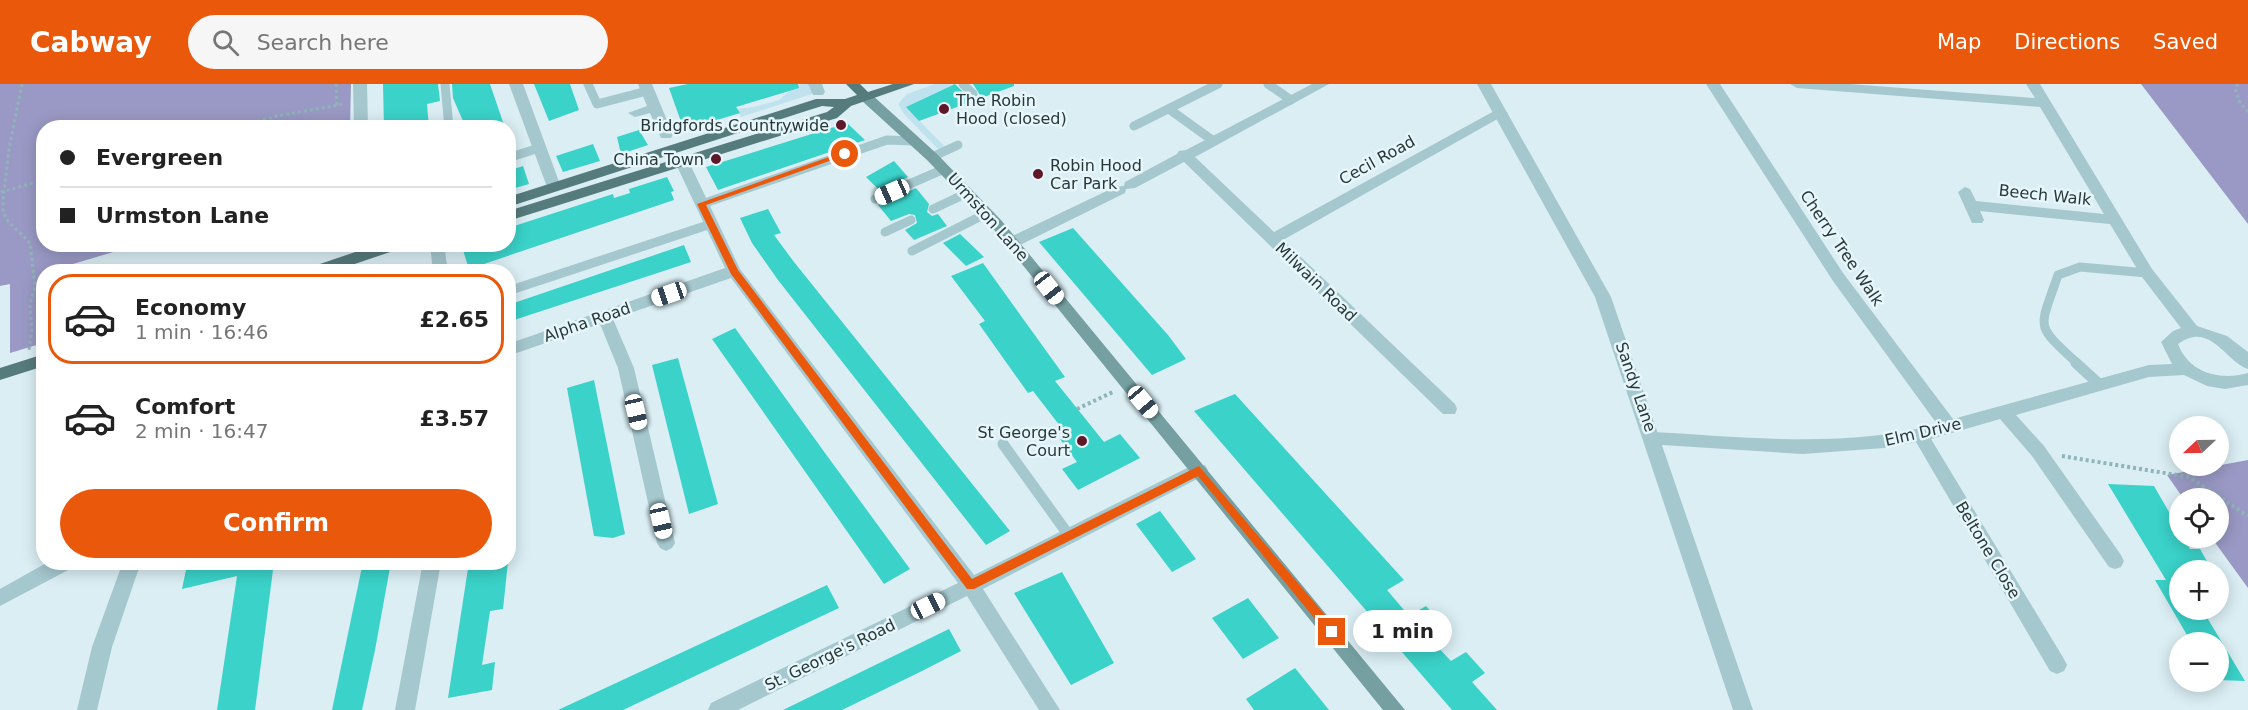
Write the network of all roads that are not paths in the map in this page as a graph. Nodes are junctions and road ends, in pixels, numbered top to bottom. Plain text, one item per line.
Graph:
1 (360, 84) edge
2 (445, 84) edge
3 (516, 84) edge
4 (588, 84) edge
5 (853, 84) edge
6 (907, 84) edge
7 (963, 84) edge
8 (1218, 84) edge
9 (1268, 84) edge
10 (1322, 84) edge
11 (1484, 84) edge
12 (1713, 84) edge
13 (1797, 84) edge
14 (2033, 84) edge
15 (647, 86) edge
16 (973, 94) dead end
17 (866, 97) junction
18 (1291, 100) junction
19 (846, 103) junction
20 (2045, 103) junction
21 (654, 108) junction
22 (1169, 109) junction
23 (635, 113) dead end
24 (1501, 113) junction
25 (361, 120) edge
26 (449, 120) edge
27 (1134, 126) dead end
28 (666, 135) dead end
29 (1212, 140) junction
30 (914, 141) junction
31 (958, 145) dead end
32 (539, 148) junction
33 (674, 148) junction
34 (1184, 154) junction
35 (516, 155) edge
36 (682, 162) junction
37 (938, 163) junction
38 (554, 188) junction
39 (967, 193) junction
40 (875, 199) dead end
41 (516, 200) edge
42 (702, 204) junction
43 (933, 209) dead end
44 (987, 213) junction
45 (516, 214) edge
46 (911, 220) dead end
47 (1977, 220) dead end
48 (2115, 220) junction
49 (711, 224) junction
50 (885, 232) dead end
51 (1272, 240) junction
52 (1013, 242) junction
53 (912, 250) dead end
54 (367, 252) edge
55 (335, 264) edge
56 (734, 271) junction
57 (2147, 273) junction
58 (516, 288) edge
59 (604, 316) junction
60 (2192, 331) junction
61 (516, 347) edge
62 (36, 363) edge
63 (2248, 363) edge
64 (2187, 369) junction
65 (0, 374) edge
66 (2248, 379) edge
67 (2098, 384) junction
68 (1449, 409) dead end
69 (2004, 412) junction
70 (1949, 427) junction
71 (1920, 435) junction
72 (1653, 439) junction
73 (1003, 444) dead end
74 (1199, 470) junction
75 (1070, 537) junction
76 (666, 543) dead end
77 (2115, 561) dead end
78 (51, 570) edge
79 (129, 570) edge
80 (431, 570) edge
81 (970, 585) junction
82 (0, 598) edge
83 (2056, 665) dead end
84 (87, 710) edge
85 (405, 710) edge
86 (718, 710) edge
87 (1050, 710) edge
88 (1395, 710) edge
89 (1743, 710) edge

1 - 25 street
2 - 26 lane
3 - 32 street
4 - 15 lane
5 - 17 main road
6 - 17 main road
7 - 16 lane
8 - 22 lane
9 - 18 lane
10 - 18 street
11 - 24 street, Sandy Lane
12 - 70 street, Cherry Tree Walk
13 - 20 street
14 - 20 street
15 - 21 street
17 - 19 main road
17 - 30 main road, Urmston Lane
18 - 29 street
19 - 33 main road
19 - 36 main road
20 - 48 street
21 - 23 street
21 - 28 street
22 - 27 lane
22 - 29 lane
24 - 51 street, Cecil Road
24 - 72 street, Sandy Lane
29 - 34 street
30 - 37 main road, Urmston Lane
30 - 42 lane
31 - 37 lane
32 - 35 lane
32 - 38 street
33 - 36 main road
33 - 38 main road
34 - 51 street, Milwain Road
34 - 52 street
36 - 42 street
36 - 45 main road
37 - 39 main road, Urmston Lane
37 - 40 lane
38 - 41 main road
39 - 43 lane
39 - 44 main road, Urmston Lane
42 - 49 street
44 - 52 main road, Urmston Lane
44 - 53 lane
46 - 50 lane
47 - 48 street, Beech Walk
48 - 57 street
49 - 56 street
49 - 58 lane
51 - 68 street, Milwain Road
52 - 74 main road, Urmston Lane
54 - 55 main road
56 - 59 street, Alpha Road
56 - 81 street
57 - 60 street
57 - 67 lane
59 - 61 street, Alpha Road
59 - 76 street
60 - 63 street
60 - 64 street
62 - 65 main road
64 - 66 street
64 - 67 street, Elm Drive
67 - 69 street, Elm Drive
69 - 70 street, Elm Drive
69 - 77 street
70 - 71 street, Elm Drive
71 - 72 street, Elm Drive
71 - 83 street, Beltone Close
72 - 89 street, Sandy Lane
73 - 75 lane
74 - 75 street, St. George's Road
74 - 88 main road, Urmston Lane
75 - 81 street, St. George's Road
78 - 82 street
79 - 84 street
80 - 85 street
81 - 86 street, St. George's Road
81 - 87 street

